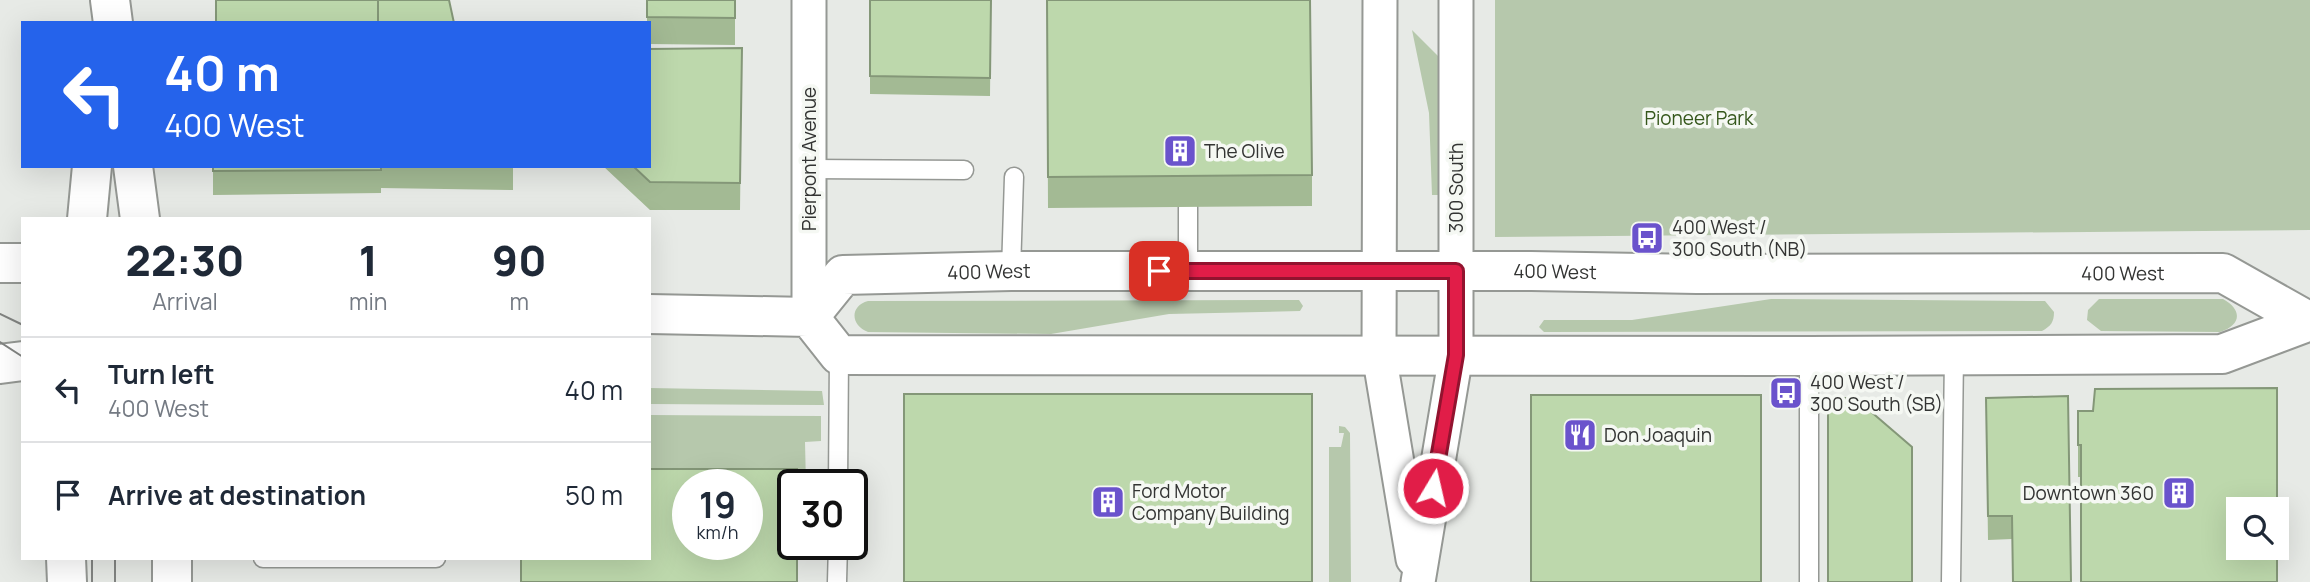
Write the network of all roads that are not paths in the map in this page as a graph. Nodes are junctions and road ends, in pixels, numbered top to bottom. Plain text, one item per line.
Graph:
1 (109, 0) edge
2 (809, 0) edge
3 (1380, 0) edge
4 (1456, 0) edge
5 (106, 21) edge
6 (113, 21) edge
7 (92, 168) edge
8 (133, 168) edge
9 (809, 169) junction
10 (964, 170) dead end
11 (1014, 177) dead end
12 (1188, 207) dead end
13 (87, 217) edge
14 (140, 217) edge
15 (0, 263) edge
16 (21, 263) edge
17 (1011, 271) junction
18 (1188, 271) junction
19 (1378, 271) junction
20 (1456, 271) junction
21 (651, 314) edge
22 (809, 317) junction
23 (2309, 321) edge
24 (1379, 354) junction
25 (839, 355) junction
26 (1456, 355) junction
27 (1954, 355) junction
28 (1809, 356) junction
29 (21, 361) edge
30 (0, 363) edge
31 (838, 469) edge
32 (66, 560) edge
33 (172, 560) edge
34 (838, 560) edge
35 (66, 582) edge
36 (172, 582) edge
37 (837, 582) edge
38 (1417, 582) edge
39 (1809, 582) edge
40 (1951, 582) edge

1 - 5 street
1 - 6 street
2 - 9 street, Pierpont Avenue
3 - 19 street, 300 South
4 - 20 street, 300 South
7 - 13 street
8 - 14 street
9 - 10 lane
9 - 22 street, Pierpont Avenue
11 - 17 lane
12 - 18 lane
15 - 16 street
17 - 18 street, 400 West
17 - 22 street, 400 West
18 - 19 street, 400 West
19 - 20 street, 400 West
19 - 24 street, 300 South
20 - 23 street, 400 West
20 - 26 street, 300 South
21 - 22 street
22 - 25 street
23 - 27 street, 400 West
24 - 25 street, 400 West
24 - 26 street, 400 West
24 - 38 street, 300 South
25 - 31 lane
26 - 28 street, 400 West
26 - 38 street, 300 South
27 - 28 street, 400 West
27 - 40 lane
28 - 39 lane
29 - 30 street
32 - 35 street
33 - 36 street
34 - 37 lane

